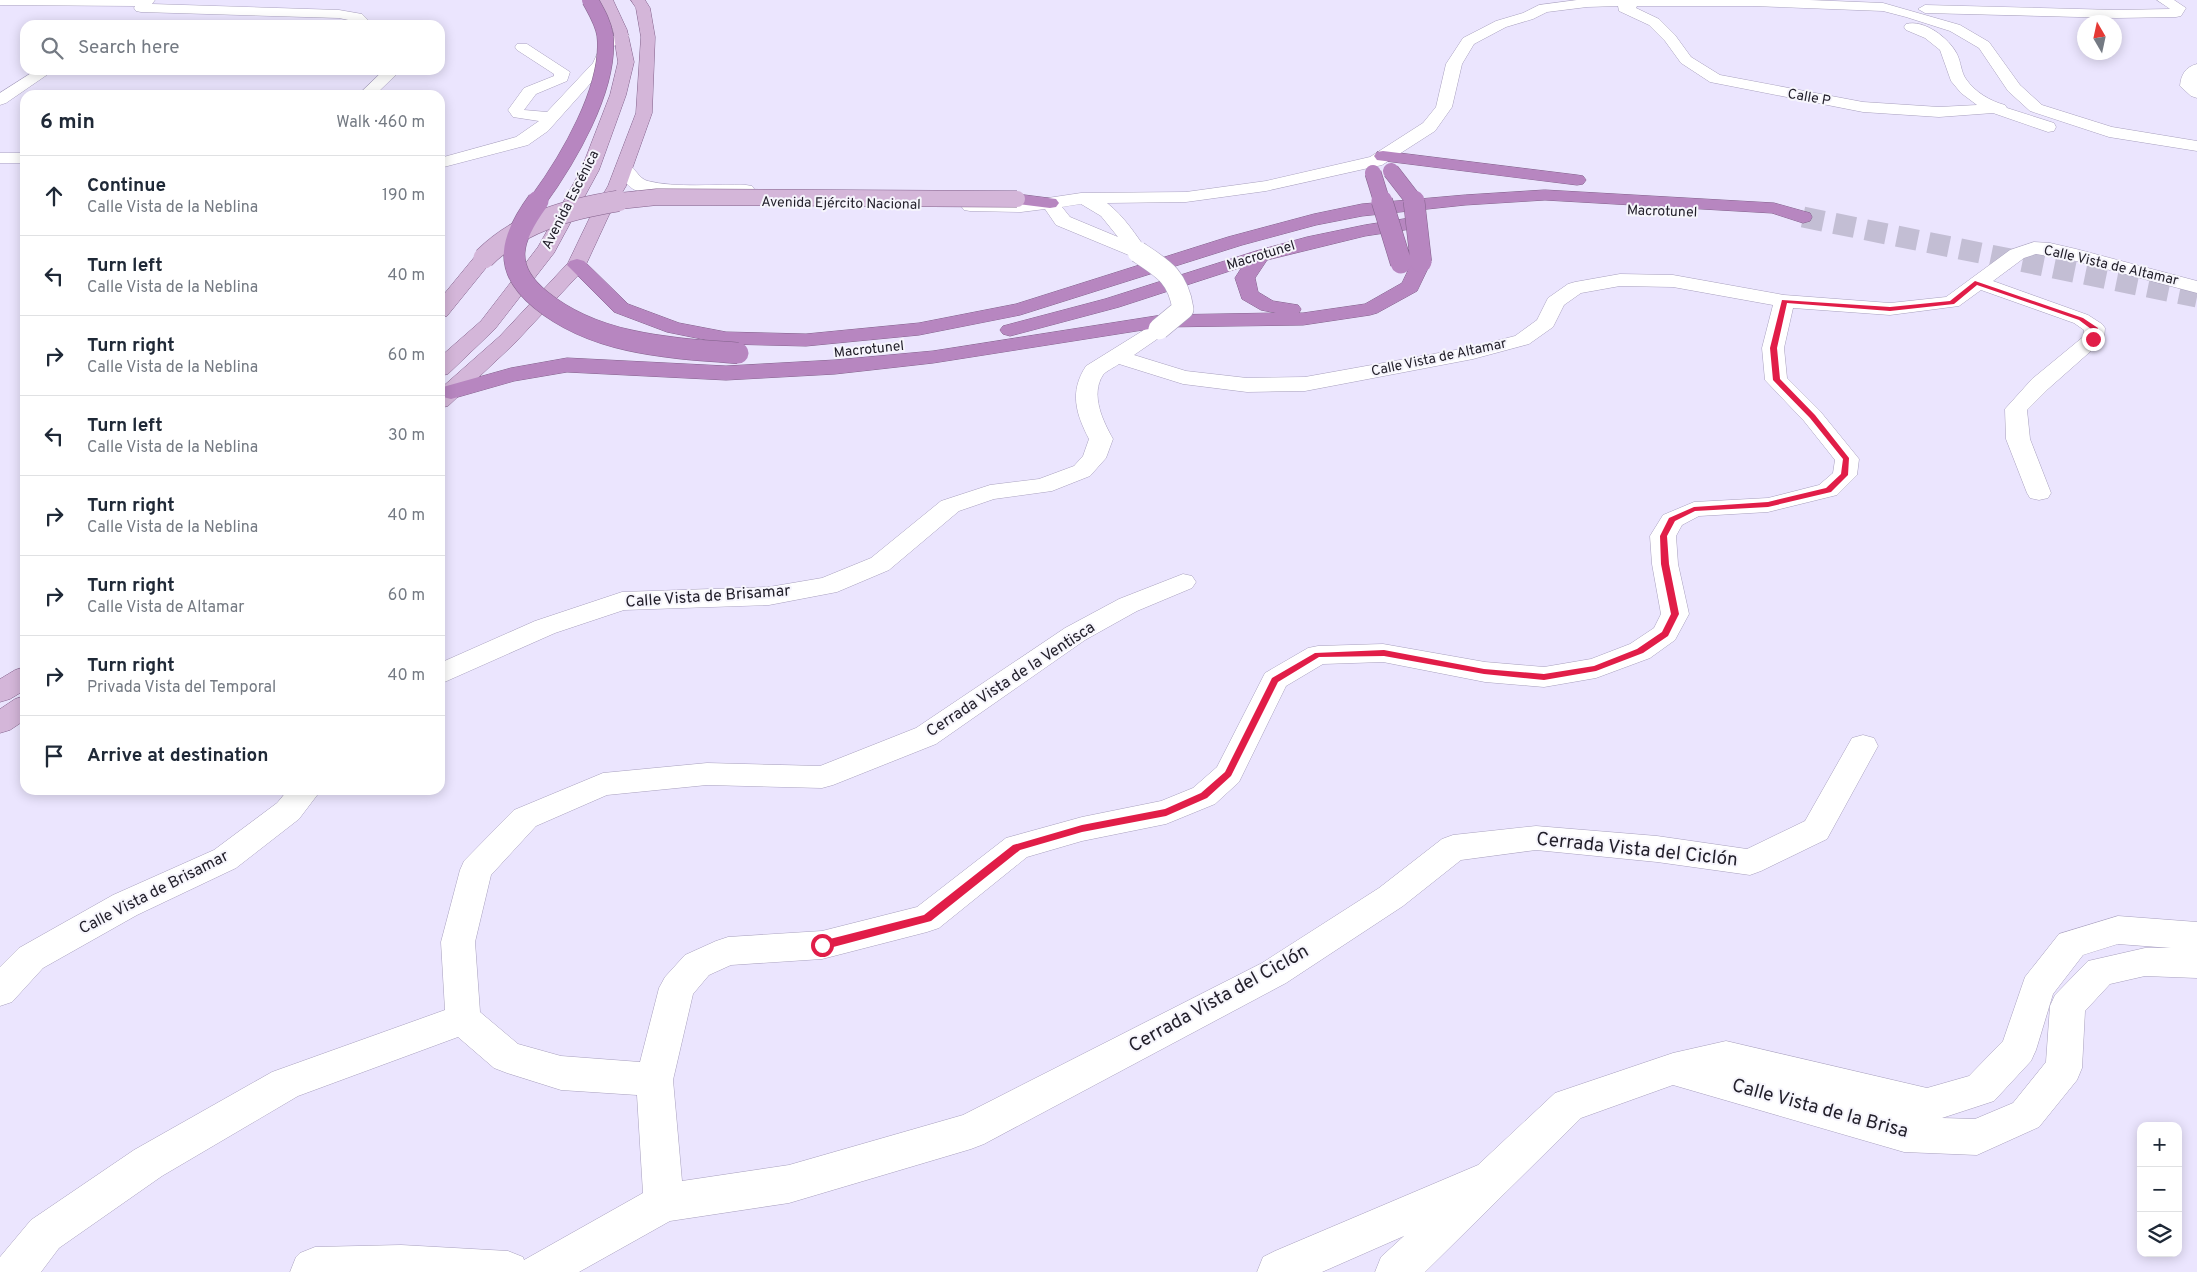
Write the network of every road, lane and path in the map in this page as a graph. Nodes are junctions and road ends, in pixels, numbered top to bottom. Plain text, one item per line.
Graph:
1 (590, 0) edge
2 (606, 0) edge
3 (638, 0) edge
4 (2164, 0) edge
5 (0, 1) edge
6 (146, 1) edge
7 (1513, 5) dead end
8 (1631, 5) junction
9 (1969, 5) edge
10 (1883, 8) junction
11 (1528, 16) junction
12 (360, 20) edge
13 (622, 36) junction
14 (522, 47) dead end
15 (2197, 69) edge
16 (38, 75) edge
17 (388, 75) edge
18 (371, 90) edge
19 (2197, 93) edge
20 (0, 100) edge
21 (1996, 108) junction
22 (2036, 108) junction
23 (551, 117) junction
24 (1406, 141) junction
25 (2197, 146) edge
26 (2197, 156) edge
27 (0, 158) edge
28 (20, 158) edge
29 (445, 162) edge
30 (1441, 163) junction
31 (1378, 165) junction
32 (624, 168) junction
33 (1083, 198) junction
34 (1017, 199) joint
35 (1050, 203) junction
36 (1774, 208) junction
37 (600, 215) junction
38 (1138, 252) junction
39 (1260, 256) junction
40 (1411, 262) junction
41 (577, 265) junction
42 (1977, 282) junction
43 (2197, 287) edge
44 (1784, 301) junction
45 (445, 306) edge
46 (1024, 327) junction
47 (1056, 336) junction
48 (961, 341) junction
49 (1116, 356) junction
50 (933, 357) junction
51 (445, 364) edge
52 (445, 396) edge
53 (2039, 492) dead end
54 (1183, 582) dead end
55 (445, 672) edge
56 (20, 680) edge
57 (0, 692) edge
58 (20, 709) edge
59 (0, 723) edge
60 (1863, 746) dead end
61 (302, 795) edge
62 (2197, 936) edge
63 (2197, 964) edge
64 (0, 991) edge
65 (463, 1019) junction
66 (1673, 1069) junction
67 (654, 1080) junction
68 (1494, 1177) junction
69 (664, 1203) junction
70 (15, 1272) edge
71 (311, 1272) edge
72 (508, 1272) edge
73 (539, 1272) edge
74 (1278, 1272) edge
75 (1396, 1272) edge

1 - 48 highway, Macrotunel, bridge
2 - 13 main road, Avenida Escénica
3 - 32 main road
4 - 9 street
5 - 6 street
6 - 12 street
7 - 11 street
8 - 10 street, Avenida Ejército Nacional
8 - 11 street, Avenida Ejército Nacional
8 - 21 street, Calle P
8 - 21 street, Avenida Ejército Nacional
9 - 10 street
10 - 22 street, Avenida Ejército Nacional
11 - 24 street, Avenida Ejército Nacional
13 - 23 street
13 - 51 main road, Avenida Escénica
14 - 23 street
15 - 19 street
16 - 20 street
17 - 18 street
21 - 22 street, Calle P
21 - 26 street, Avenida Ejército Nacional
22 - 25 street, Avenida Ejército Nacional
23 - 29 street
24 - 30 highway
24 - 31 street, Avenida Ejército Nacional
27 - 28 street
30 - 31 highway
30 - 36 highway
31 - 33 street, Avenida Ejército Nacional
31 - 40 highway, bridge
31 - 40 highway, bridge
32 - 33 street, Avenida Ejército Nacional
32 - 37 main road
33 - 35 street, Avenida Ejército Nacional
33 - 38 street, Calle Vista de Brisamar
34 - 35 highway
34 - 45 main road, bridge
35 - 37 street, Avenida Ejército Nacional
35 - 38 street, Calle Vista de Brisamar
36 - 39 highway, Macrotunel
36 - 41 highway
37 - 41 main road
38 - 49 street, Calle Vista de Brisamar, bridge
39 - 40 highway
39 - 46 highway, Macrotunel
40 - 47 highway
41 - 52 main road
42 - 43 street, Calle Vista de Altamar
42 - 44 street, Calle Vista de Altamar
42 - 53 street
44 - 49 street, Calle Vista de Altamar
44 - 67 street
46 - 47 highway
46 - 48 highway, Macrotunel
47 - 50 highway
48 - 50 highway
49 - 55 street, Calle Vista de Brisamar
50 - 52 highway
54 - 65 street, Cerrada Vista de la Ventisca
56 - 57 main road
58 - 59 main road
60 - 69 street, Cerrada Vista del Ciclón
61 - 64 street, Calle Vista de Brisamar
62 - 66 street
63 - 66 street, Calle Vista de la Brisa
65 - 67 street
65 - 70 street
66 - 68 street
67 - 69 street
68 - 74 street
68 - 75 street
69 - 73 street
71 - 72 street

